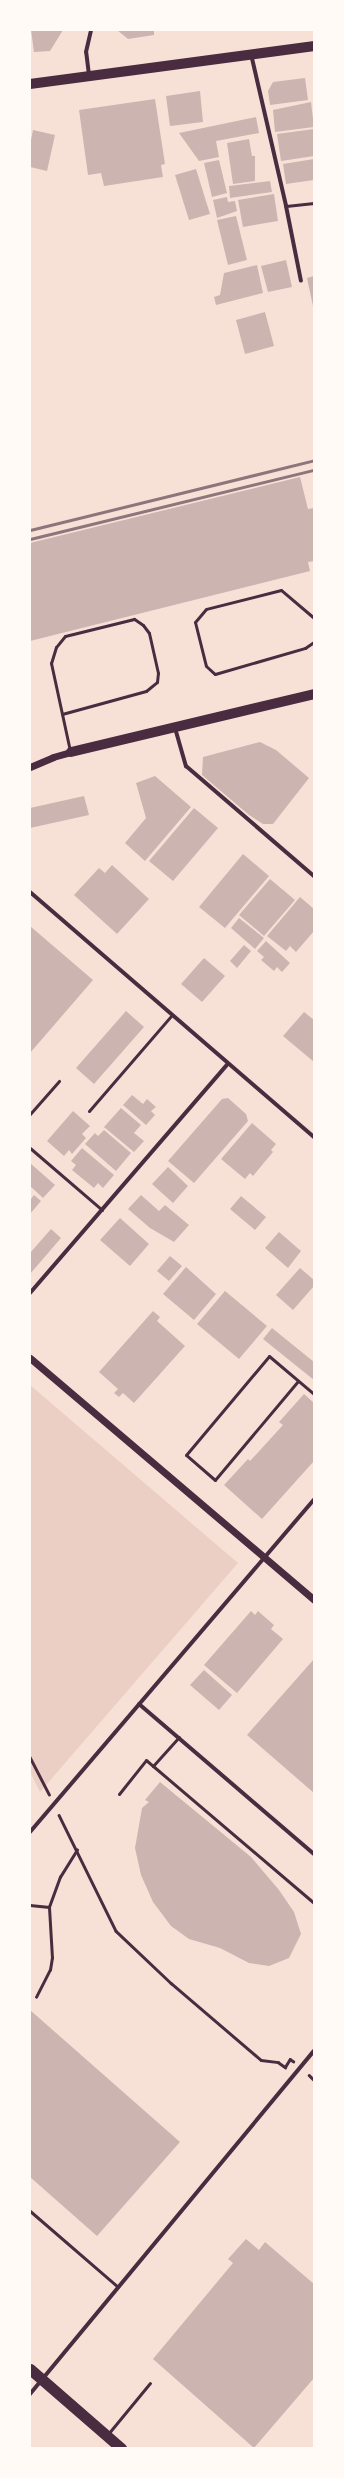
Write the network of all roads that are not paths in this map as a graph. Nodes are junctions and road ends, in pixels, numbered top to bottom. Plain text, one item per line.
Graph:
1 (91, 30) edge
2 (314, 46) edge
3 (250, 54) junction
4 (89, 76) junction
5 (30, 84) edge
6 (314, 203) edge
7 (286, 206) junction
8 (301, 281) dead end
9 (314, 618) edge
10 (314, 642) edge
11 (314, 694) edge
12 (62, 714) junction
13 (175, 728) junction
14 (70, 752) junction
15 (30, 767) edge
16 (314, 876) edge
17 (30, 892) edge
18 (172, 1015) junction
19 (228, 1064) junction
20 (59, 1080) dead end
21 (89, 1111) dead end
22 (30, 1114) edge
23 (314, 1137) edge
24 (30, 1148) edge
25 (102, 1210) junction
26 (30, 1293) edge
27 (30, 1358) edge
28 (298, 1381) junction
29 (314, 1394) edge
30 (314, 1500) edge
31 (264, 1557) junction
32 (314, 1600) edge
33 (139, 1704) junction
34 (179, 1737) junction
35 (154, 1766) junction
36 (119, 1794) dead end
37 (30, 1832) edge
38 (314, 1854) edge
39 (314, 1903) edge
40 (314, 2051) edge
41 (30, 2211) edge
42 (118, 2287) junction
43 (30, 2369) edge
44 (42, 2380) junction
45 (150, 2383) dead end
46 (30, 2394) edge
47 (107, 2436) junction
48 (121, 2448) edge

1 - 4 street
2 - 3 main road
3 - 4 main road
3 - 7 street
4 - 5 main road
6 - 7 lane
7 - 8 street
9 - 10 lane
11 - 13 main road
12 - 12 lane
12 - 14 lane
13 - 14 main road
13 - 16 street
14 - 15 street
17 - 18 street
18 - 19 street
18 - 21 lane
19 - 23 street
19 - 25 street
20 - 22 lane
24 - 25 lane
25 - 26 street
27 - 31 street
28 - 28 lane
28 - 29 lane
30 - 31 street
31 - 32 street
31 - 33 street
33 - 34 street
33 - 37 street
34 - 35 lane
34 - 38 street
35 - 36 lane
35 - 39 lane
40 - 42 street
41 - 42 lane
42 - 44 street
43 - 44 highway
44 - 46 street
44 - 47 highway
45 - 47 lane
47 - 48 highway

